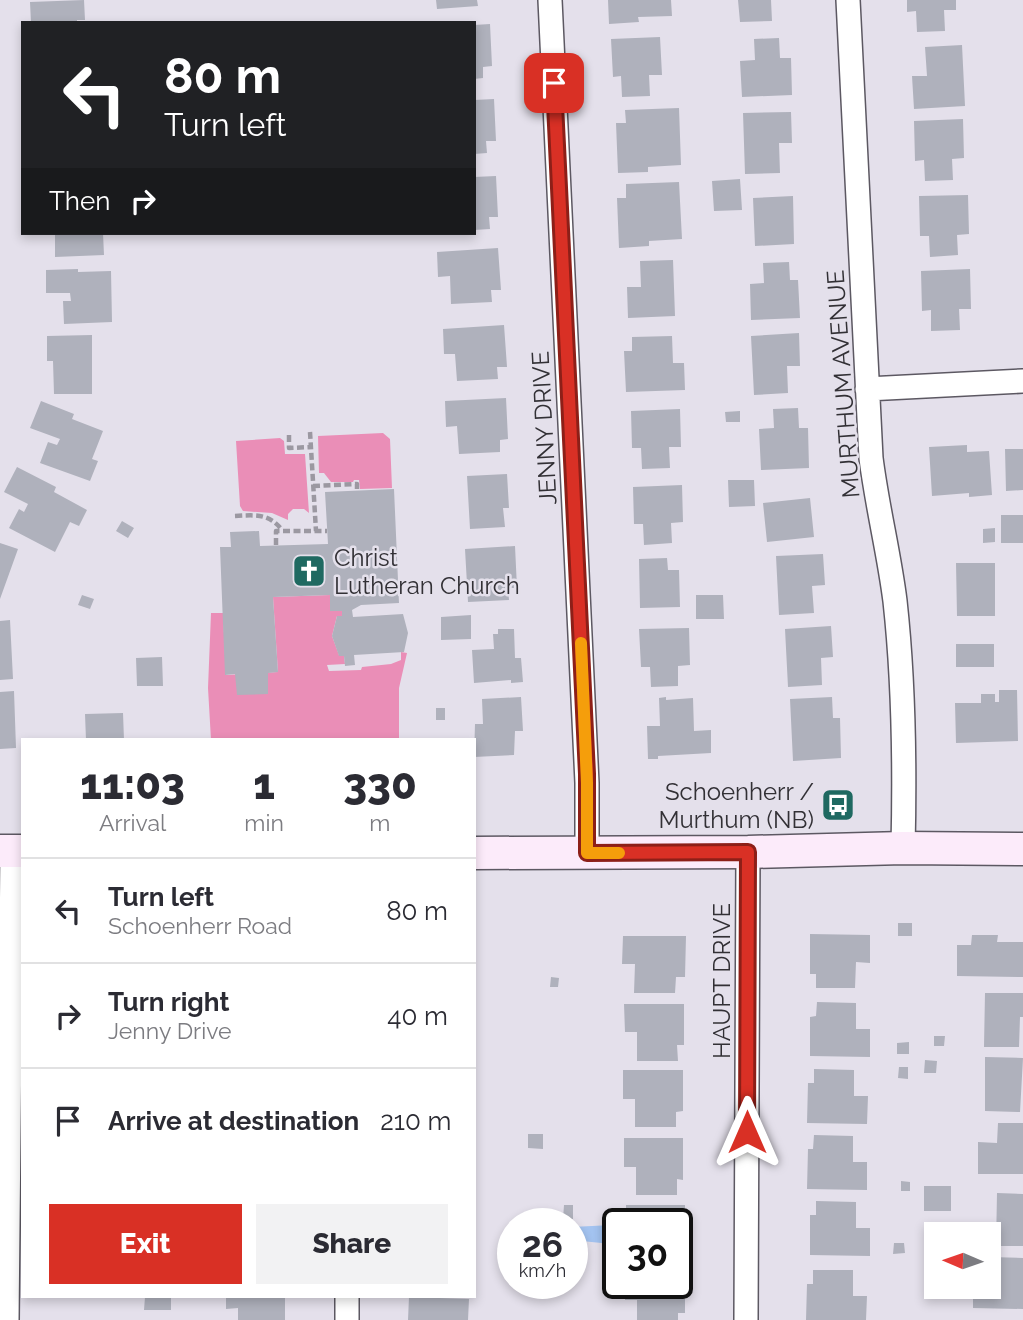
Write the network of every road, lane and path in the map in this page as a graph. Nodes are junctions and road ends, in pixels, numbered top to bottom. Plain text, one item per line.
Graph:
1 (550, 0) edge
2 (848, 0) edge
3 (1023, 381) edge
4 (867, 389) junction
5 (310, 432) dead end
6 (289, 435) dead end
7 (311, 447) junction
8 (313, 486) junction
9 (357, 491) dead end
10 (235, 516) dead end
11 (282, 530) junction
12 (316, 531) junction
13 (327, 531) dead end
14 (276, 545) dead end
15 (903, 848) junction
16 (1023, 849) edge
17 (12, 851) edge
18 (748, 852) junction
19 (476, 853) edge
20 (587, 853) junction
21 (347, 1298) edge
22 (7, 1320) edge
23 (347, 1320) edge
24 (746, 1320) edge

1 - 20 street, JENNY DRIVE
2 - 4 street, MURTHUM AVENUE
3 - 4 street
4 - 15 street, MURTHUM AVENUE
5 - 7 path
6 - 7 path
7 - 8 path
8 - 9 path
8 - 12 path
10 - 11 path
11 - 12 path
11 - 14 path
12 - 13 path
15 - 16 main road
15 - 18 main road
17 - 22 street
18 - 20 main road
18 - 24 street, HAUPT DRIVE
19 - 20 main road
21 - 23 street

